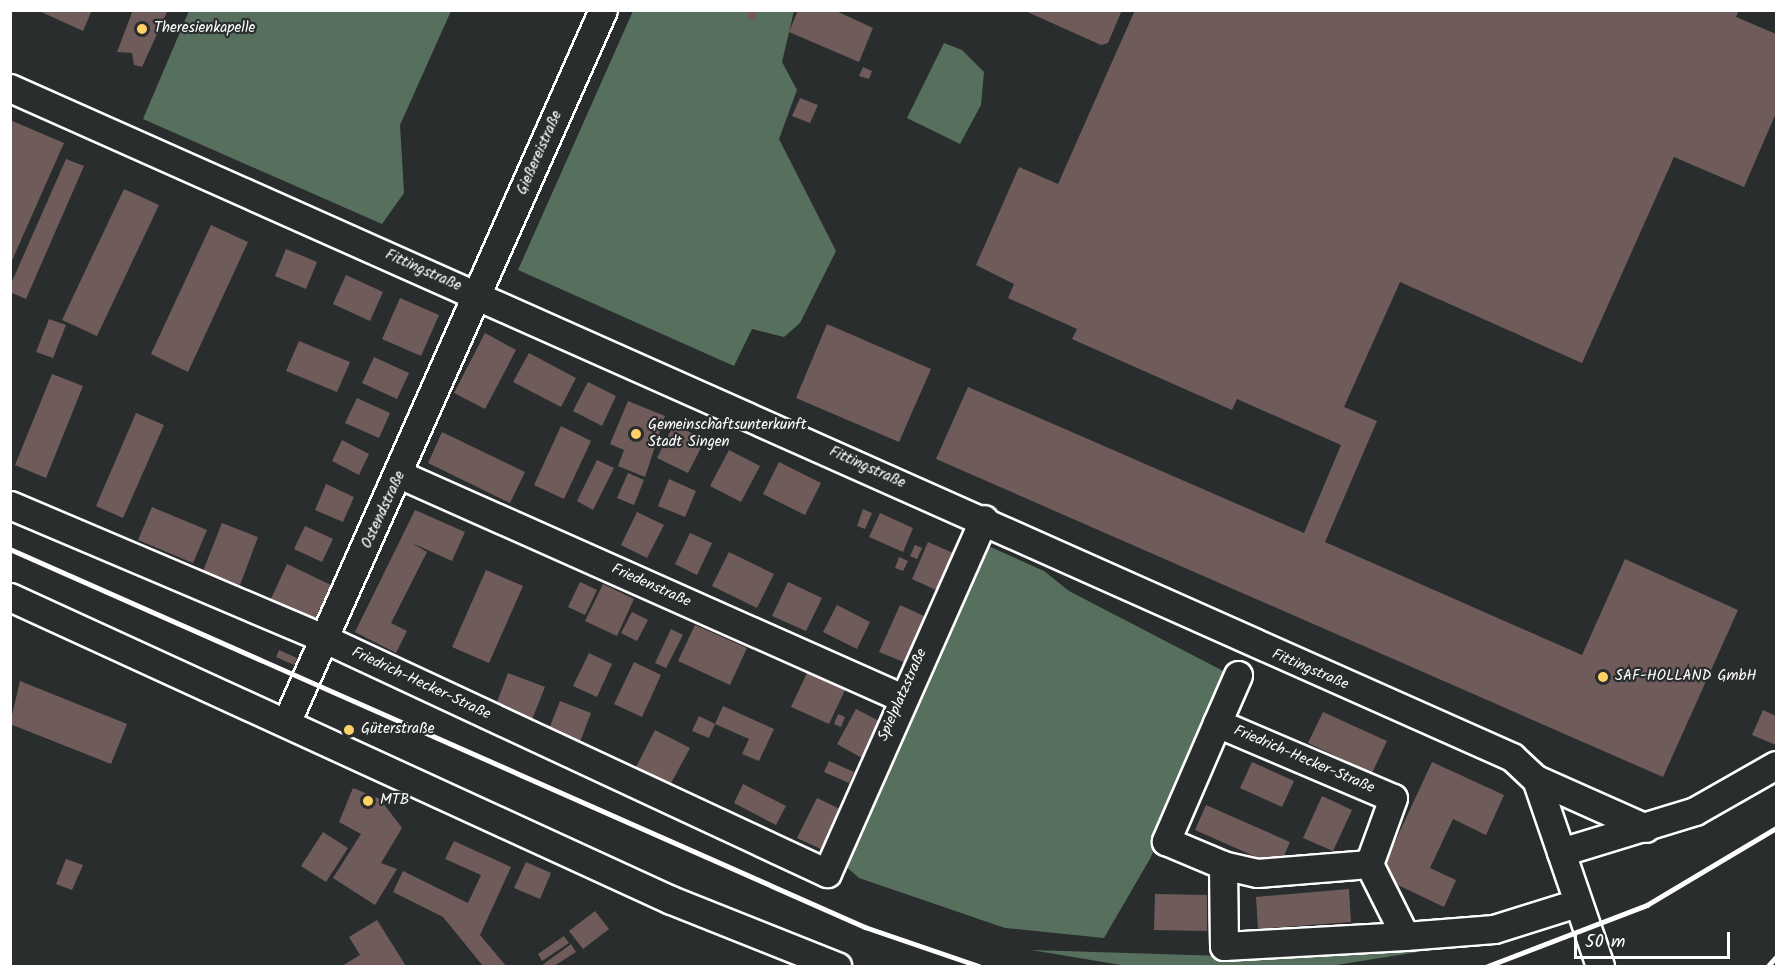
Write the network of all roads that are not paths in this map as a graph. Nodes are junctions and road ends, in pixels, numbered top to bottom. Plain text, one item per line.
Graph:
1 (603, 10) edge
2 (10, 88) edge
3 (477, 295) junction
4 (401, 475) junction
5 (10, 505) edge
6 (984, 519) junction
7 (11, 598) edge
8 (323, 638) junction
9 (1238, 675) dead end
10 (900, 697) junction
11 (286, 723) junction
12 (1217, 723) junction
13 (1776, 765) edge
14 (1536, 779) junction
15 (1646, 828) junction
16 (1561, 852) junction
17 (1369, 864) junction
18 (1223, 865) junction
19 (827, 873) joint
20 (1564, 907) dead end
21 (1405, 936) junction
22 (837, 966) edge
23 (1600, 966) edge

1 - 3 street, Gießereistraße
2 - 3 street, Fittingstraße
3 - 4 street, Ostendstraße
3 - 6 street, Fittingstraße
4 - 8 street, Ostendstraße
4 - 10 street, Friedenstraße
5 - 8 street, Friedrich-Hecker-Straße
6 - 10 street, Spielplatzstraße
6 - 14 street, Fittingstraße
7 - 11 street
8 - 11 street, Ostendstraße
8 - 19 street, Friedrich-Hecker-Straße
9 - 12 street, Friedrich-Hecker-Straße
10 - 19 street, Spielplatzstraße
11 - 22 street
12 - 17 street, Friedrich-Hecker-Straße
12 - 18 street, Friedrich-Hecker-Straße
13 - 15 street
14 - 15 street
14 - 16 street, Fittingstraße
15 - 16 street
16 - 23 street, Fittingstraße
17 - 18 street, Friedrich-Hecker-Straße
17 - 21 street
18 - 21 street
20 - 21 street

